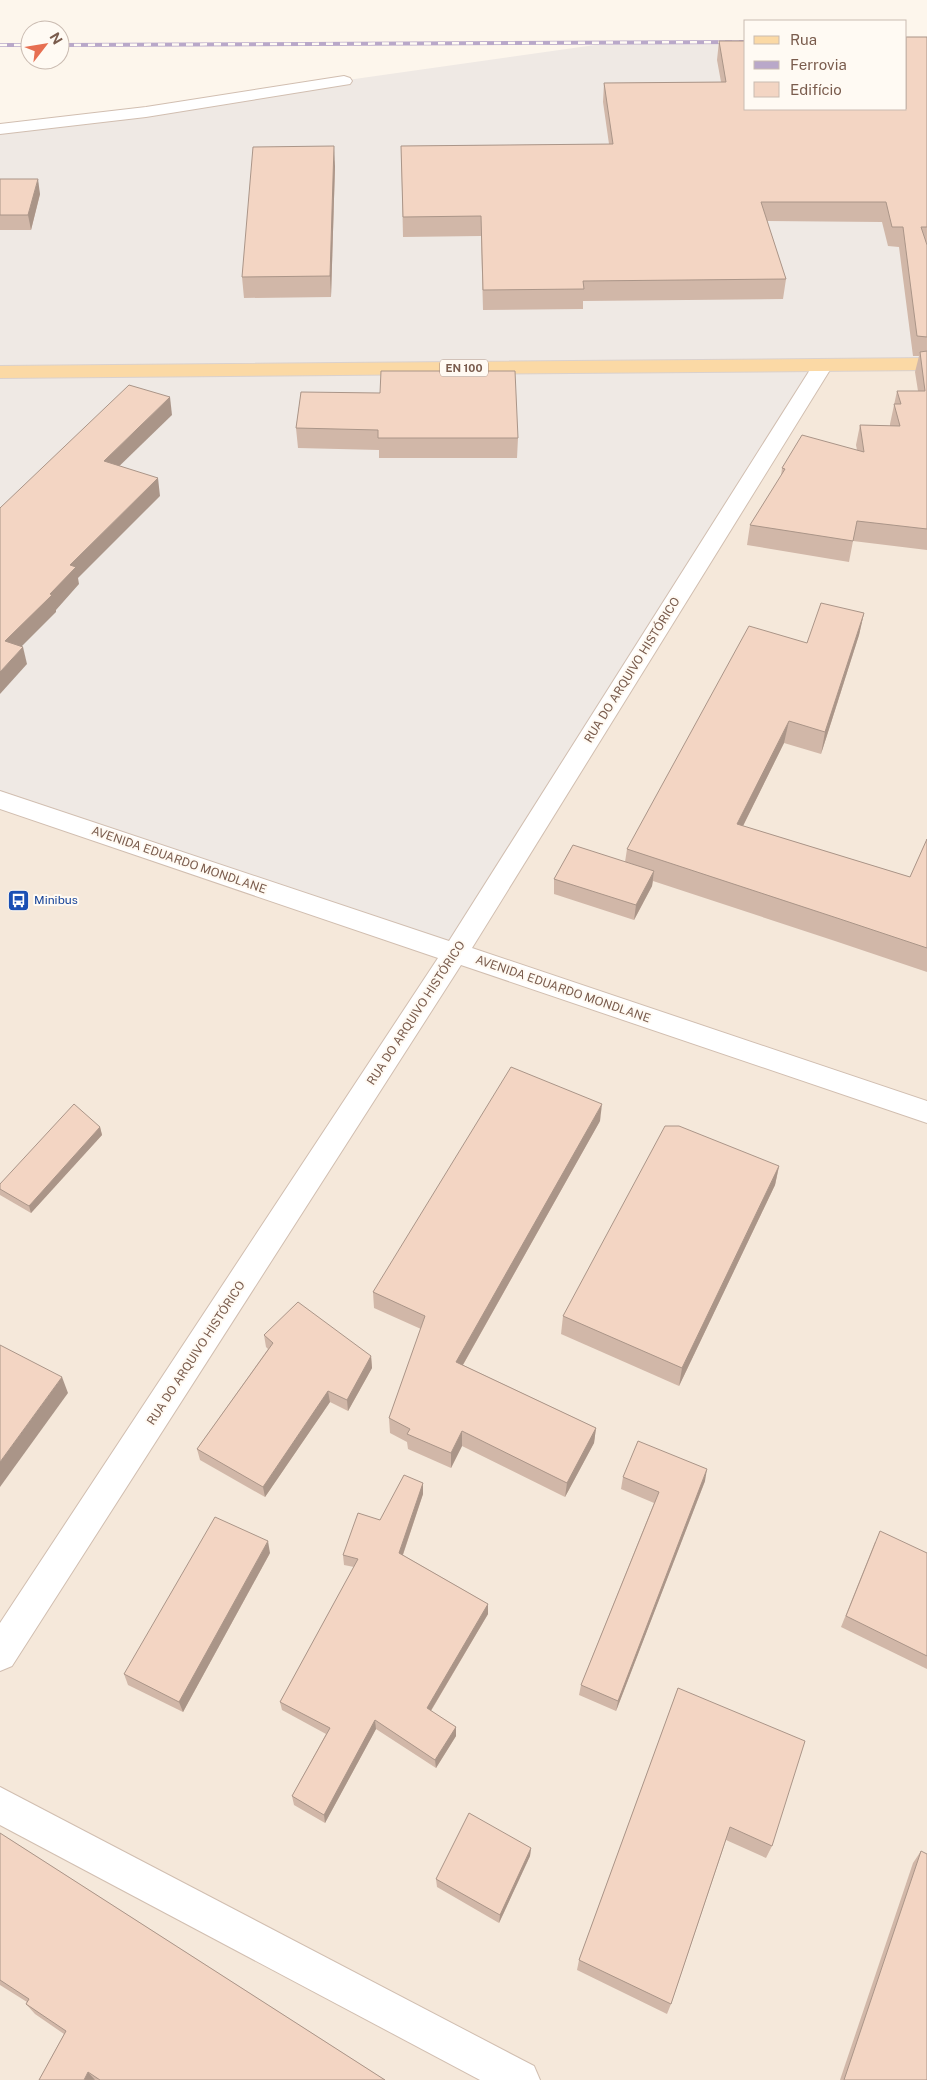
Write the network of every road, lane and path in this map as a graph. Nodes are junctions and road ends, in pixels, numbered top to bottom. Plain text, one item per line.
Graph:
1 (344, 81) dead end
2 (0, 129) edge
3 (927, 364) edge
4 (823, 365) junction
5 (0, 372) edge
6 (0, 800) edge
7 (455, 953) junction
8 (927, 1112) edge
9 (0, 1654) edge
10 (0, 1805) edge
11 (520, 2080) edge

1 - 2 street
3 - 4 main road, EN 100
4 - 5 main road, EN 100
4 - 7 street, RUA DO ARQUIVO HISTÓRICO
6 - 7 street, AVENIDA EDUARDO MONDLANE
7 - 8 street, AVENIDA EDUARDO MONDLANE
7 - 9 street, RUA DO ARQUIVO HISTÓRICO
10 - 11 street

